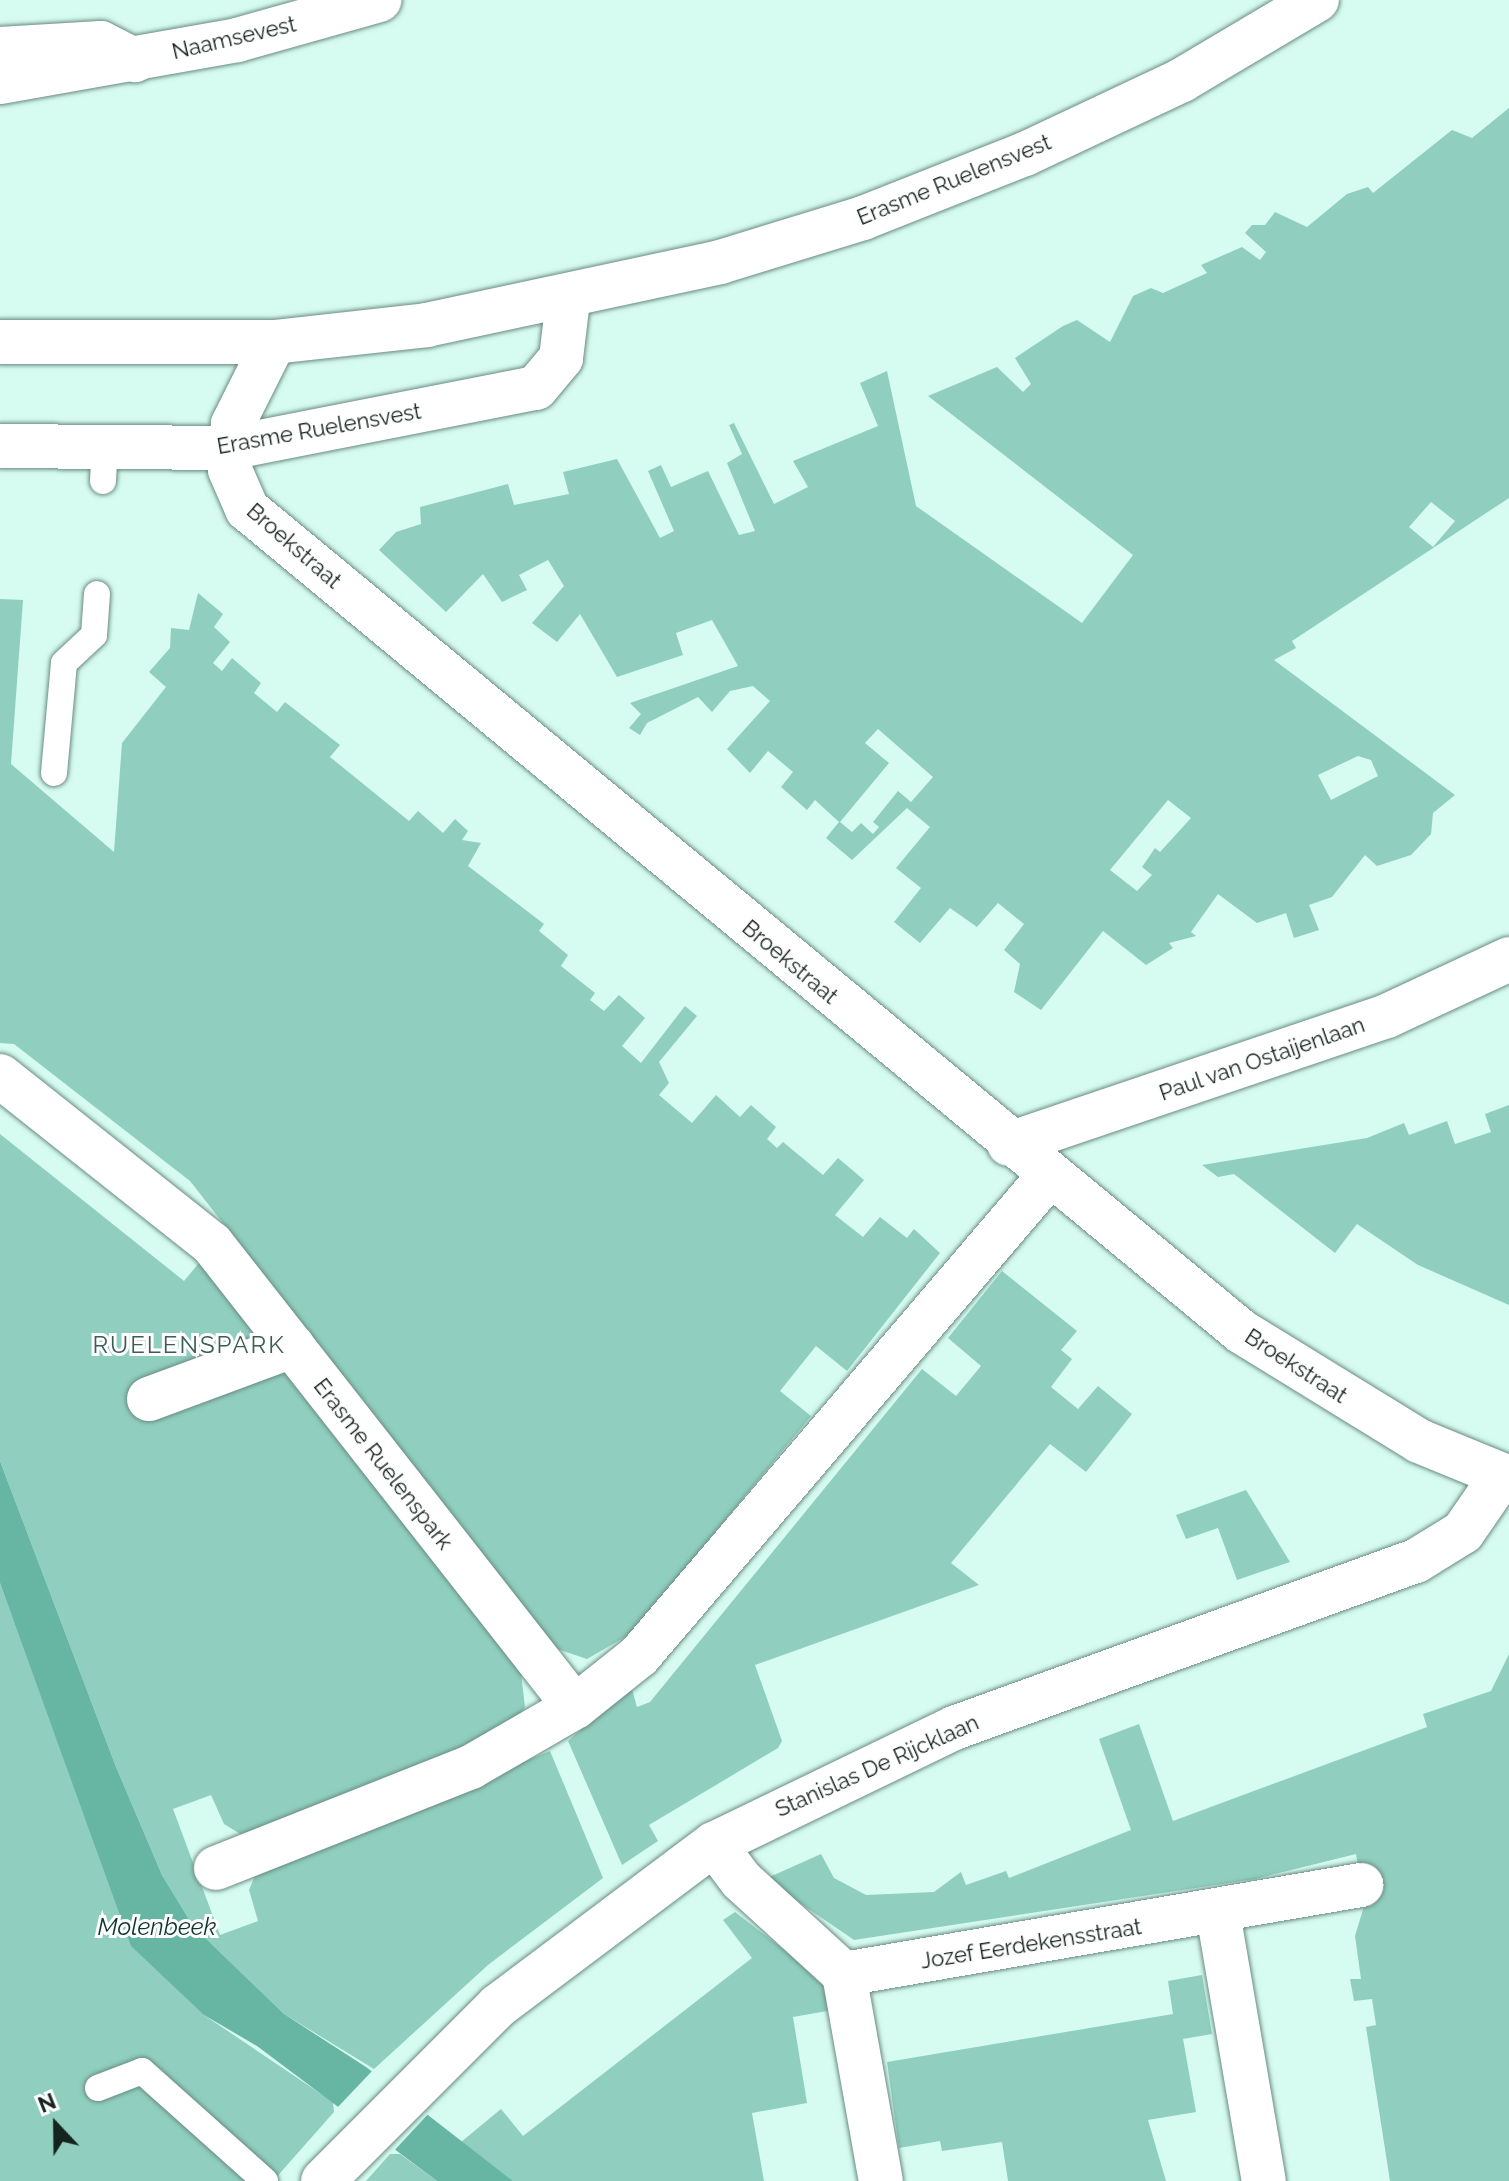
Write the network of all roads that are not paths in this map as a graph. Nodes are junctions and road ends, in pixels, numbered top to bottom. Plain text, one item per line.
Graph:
1 (379, 0) edge
2 (1317, 0) edge
3 (0, 49) edge
4 (135, 60) junction
5 (0, 82) edge
6 (568, 300) junction
7 (0, 342) edge
8 (274, 342) junction
9 (0, 446) edge
10 (229, 448) junction
11 (97, 594) dead end
12 (54, 773) dead end
13 (1509, 959) edge
14 (0, 1076) edge
15 (1009, 1144) junction
16 (1049, 1176) junction
17 (292, 1346) junction
18 (149, 1399) dead end
19 (1505, 1477) edge
20 (575, 1707) junction
21 (714, 1844) junction
22 (216, 1868) dead end
23 (1361, 1885) dead end
24 (1218, 1913) junction
25 (844, 1974) junction
26 (98, 2088) dead end
27 (265, 2181) edge
28 (323, 2181) edge
29 (881, 2181) edge
30 (1264, 2181) edge

1 - 4 street, Naamsevest
2 - 6 street, Erasme Ruelensvest
3 - 4 street
4 - 5 street, Naamsevest
6 - 8 street, Erasme Ruelensvest
6 - 10 street, Erasme Ruelensvest
7 - 8 street, Erasme Ruelensvest
8 - 10 street, Broekstraat
9 - 10 street, Erasme Ruelensvest
10 - 15 street, Broekstraat
11 - 12 lane
13 - 15 street, Paul van Ostaijenlaan
14 - 17 street, Erasme Ruelenspark
15 - 16 street, Broekstraat
16 - 19 street, Broekstraat
16 - 20 street
17 - 18 street
17 - 20 street, Erasme Ruelenspark
19 - 21 street, Stanislas De Rijcklaan
20 - 22 street
21 - 25 street
21 - 28 street, Stanislas De Rijcklaan
23 - 24 street, Jozef Eerdekensstraat
24 - 25 street, Jozef Eerdekensstraat
24 - 30 street
25 - 29 street
26 - 27 lane

